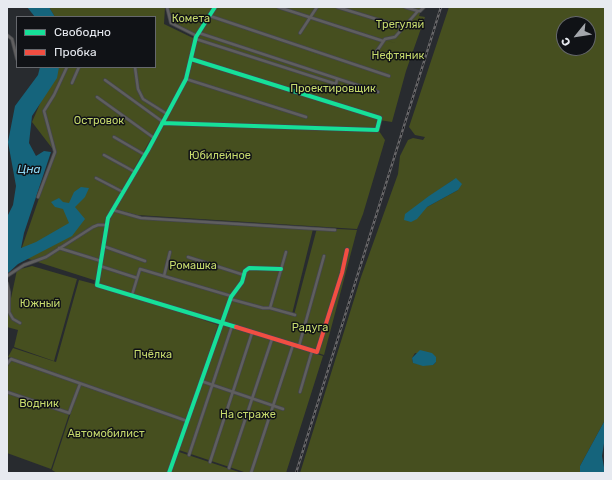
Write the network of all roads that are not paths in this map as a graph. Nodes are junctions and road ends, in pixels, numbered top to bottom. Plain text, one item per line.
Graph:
1 (167, 7) edge
2 (215, 7) edge
3 (278, 7) edge
4 (317, 7) edge
5 (337, 7) edge
6 (405, 7) edge
7 (424, 7) edge
8 (418, 11) junction
9 (210, 16) junction
10 (310, 17) junction
11 (402, 27) junction
12 (300, 34) dead end
13 (7, 36) edge
14 (197, 36) junction
15 (383, 41) junction
16 (16, 55) edge
17 (372, 58) dead end
18 (191, 59) junction
19 (67, 68) edge
20 (79, 68) edge
21 (135, 68) edge
22 (389, 76) dead end
23 (186, 78) junction
24 (337, 79) junction
25 (105, 80) dead end
26 (72, 83) dead end
27 (378, 92) dead end
28 (97, 97) dead end
29 (167, 114) junction
30 (306, 117) dead end
31 (163, 122) junction
32 (114, 137) dead end
33 (154, 138) junction
34 (104, 155) dead end
35 (145, 155) junction
36 (135, 172) junction
37 (96, 178) dead end
38 (123, 192) junction
39 (38, 197) dead end
40 (112, 210) junction
41 (106, 225) junction
42 (335, 230) dead end
43 (103, 246) junction
44 (59, 248) junction
45 (347, 250) dead end
46 (170, 252) dead end
47 (286, 252) dead end
48 (324, 256) dead end
49 (188, 257) dead end
50 (145, 261) dead end
51 (101, 264) junction
52 (281, 269) junction
53 (244, 275) junction
54 (7, 276) edge
55 (164, 276) junction
56 (137, 278) junction
57 (7, 283) edge
58 (132, 295) junction
59 (230, 297) junction
60 (270, 308) junction
61 (295, 315) dead end
62 (20, 323) dead end
63 (221, 323) junction
64 (232, 326) junction
65 (252, 333) junction
66 (272, 339) junction
67 (293, 345) junction
68 (299, 346) junction
69 (312, 350) junction
70 (7, 364) edge
71 (201, 381) junction
72 (80, 384) junction
73 (213, 384) junction
74 (233, 391) junction
75 (7, 392) edge
76 (300, 392) dead end
77 (253, 398) junction
78 (273, 405) junction
79 (283, 409) dead end
80 (187, 421) junction
81 (189, 455) dead end
82 (210, 462) dead end
83 (229, 468) dead end
84 (169, 473) edge
85 (251, 473) edge

1 - 14 street
2 - 9 street
3 - 10 street
4 - 10 street
5 - 11 street
6 - 8 street
7 - 8 street
8 - 11 street
9 - 14 street
9 - 22 street
10 - 12 street
10 - 15 street
11 - 15 street
13 - 16 street
14 - 18 street
14 - 24 street
14 - 24 street
15 - 17 street
18 - 23 street
18 - 31 street
19 - 39 street
20 - 26 street
21 - 29 street
23 - 29 street
23 - 30 street
24 - 27 street
25 - 31 street
28 - 33 street
29 - 31 street
31 - 33 street
32 - 35 street
33 - 35 street
34 - 36 street
35 - 36 street
36 - 38 street
37 - 38 street
38 - 40 street
40 - 41 street
40 - 42 street
41 - 43 street
41 - 44 street
43 - 50 street
43 - 51 street
44 - 51 street
44 - 54 street
45 - 69 street
46 - 55 street
47 - 52 street
48 - 68 street
49 - 53 street
51 - 56 street
51 - 58 street
52 - 53 street
52 - 60 street
53 - 59 street
55 - 56 street
55 - 59 street
56 - 58 street
57 - 62 street
58 - 63 street
59 - 60 street
59 - 63 street
60 - 61 street
63 - 64 street
63 - 71 street
64 - 65 street
64 - 73 street
65 - 66 street
65 - 74 street
66 - 67 street
66 - 77 street
67 - 68 street
67 - 78 street
68 - 69 street
69 - 76 street
70 - 72 street
71 - 73 street
71 - 80 street
72 - 75 street
72 - 80 street
73 - 74 street
73 - 81 street
74 - 77 street
74 - 82 street
77 - 78 street
77 - 83 street
78 - 79 street
78 - 85 street
80 - 84 street

